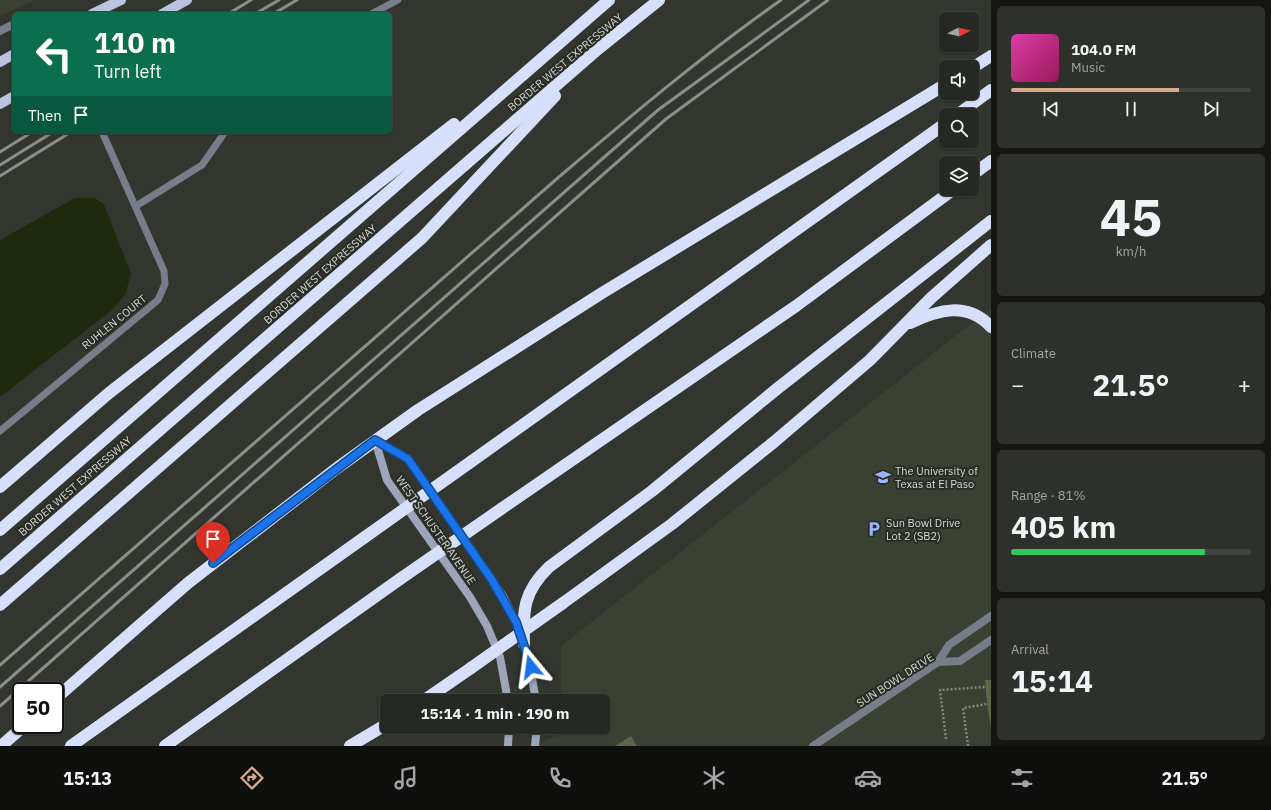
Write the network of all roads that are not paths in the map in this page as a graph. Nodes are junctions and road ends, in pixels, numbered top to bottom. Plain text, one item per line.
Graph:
1 (121, 0) edge
2 (187, 0) edge
3 (398, 0) edge
4 (609, 0) edge
5 (659, 0) edge
6 (96, 12) edge
7 (166, 12) edge
8 (375, 12) edge
9 (12, 25) edge
10 (0, 31) edge
11 (563, 40) junction
12 (598, 49) junction
13 (12, 55) edge
14 (991, 56) edge
15 (0, 62) edge
16 (979, 64) edge
17 (939, 88) edge
18 (991, 90) edge
19 (12, 97) edge
20 (0, 104) edge
21 (967, 108) edge
22 (939, 128) edge
23 (103, 134) dead end
24 (224, 134) edge
25 (991, 161) edge
26 (979, 170) edge
27 (944, 196) edge
28 (136, 206) junction
29 (991, 221) edge
30 (991, 245) edge
31 (903, 326) junction
32 (991, 327) edge
33 (0, 431) edge
34 (375, 440) junction
35 (0, 487) edge
36 (0, 530) edge
37 (0, 569) edge
38 (0, 605) edge
39 (991, 616) edge
40 (991, 640) edge
41 (524, 644) junction
42 (938, 662) junction
43 (64, 691) edge
44 (433, 694) edge
45 (507, 694) edge
46 (535, 694) edge
47 (380, 728) edge
48 (15, 734) edge
49 (509, 734) edge
50 (536, 734) edge
51 (1, 746) edge
52 (71, 746) edge
53 (164, 746) edge
54 (350, 746) edge
55 (508, 746) edge
56 (535, 746) edge
57 (814, 746) edge

1 - 6 main road
2 - 7 main road
3 - 8 lane
4 - 11 highway, BORDER WEST EXPRESSWAY
5 - 12 highway, BORDER WEST EXPRESSWAY
9 - 10 street
11 - 35 highway
11 - 36 highway, BORDER WEST EXPRESSWAY
12 - 37 highway, BORDER WEST EXPRESSWAY
12 - 38 highway
13 - 15 main road
14 - 16 highway
17 - 34 highway
18 - 21 highway
19 - 20 main road
22 - 52 highway, bridge
23 - 28 lane, RUHLEN COURT
24 - 28 lane
25 - 26 highway
27 - 53 highway, bridge
28 - 33 lane, RUHLEN COURT
29 - 41 highway
30 - 31 highway
31 - 32 highway
31 - 44 highway, bridge
34 - 41 main road, WEST SCHUSTER AVENUE
34 - 43 highway
34 - 45 main road, WEST SCHUSTER AVENUE
39 - 42 street
40 - 42 street, SUN BOWL DRIVE
41 - 46 main road, WEST SCHUSTER AVENUE
42 - 57 street, SUN BOWL DRIVE
47 - 54 highway
48 - 51 highway
49 - 55 main road
50 - 56 main road

